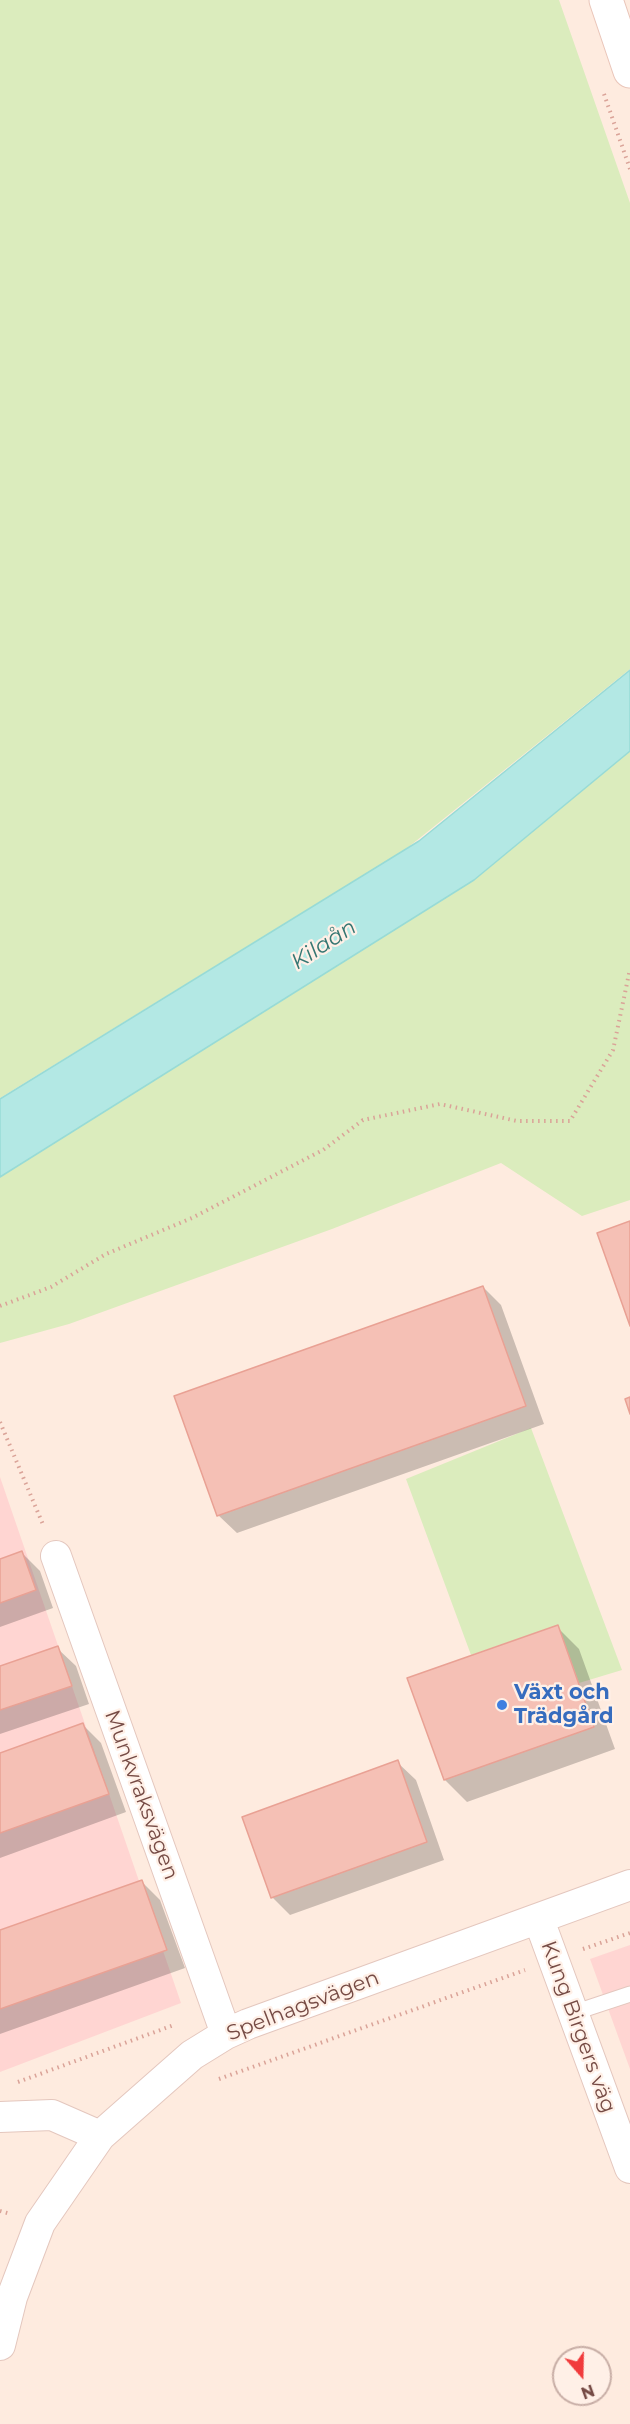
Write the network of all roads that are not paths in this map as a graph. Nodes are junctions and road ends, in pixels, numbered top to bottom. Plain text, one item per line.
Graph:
1 (606, 0) edge
2 (630, 71) edge
3 (56, 1556) road end
4 (630, 1885) edge
5 (539, 1920) junction
6 (630, 1994) edge
7 (573, 2013) junction
8 (226, 2034) junction
9 (0, 2117) edge
10 (100, 2136) junction
11 (630, 2168) edge
12 (0, 2345) edge

1 - 2 main road
3 - 8 street, Munkvraksvägen
4 - 5 street, Spelhagsvägen
5 - 7 street, Kung Birgers väg
5 - 8 street, Spelhagsvägen
6 - 7 lane
7 - 11 street, Kung Birgers väg
8 - 10 street, Spelhagsvägen
9 - 10 street
10 - 12 street, Spelhagsvägen

